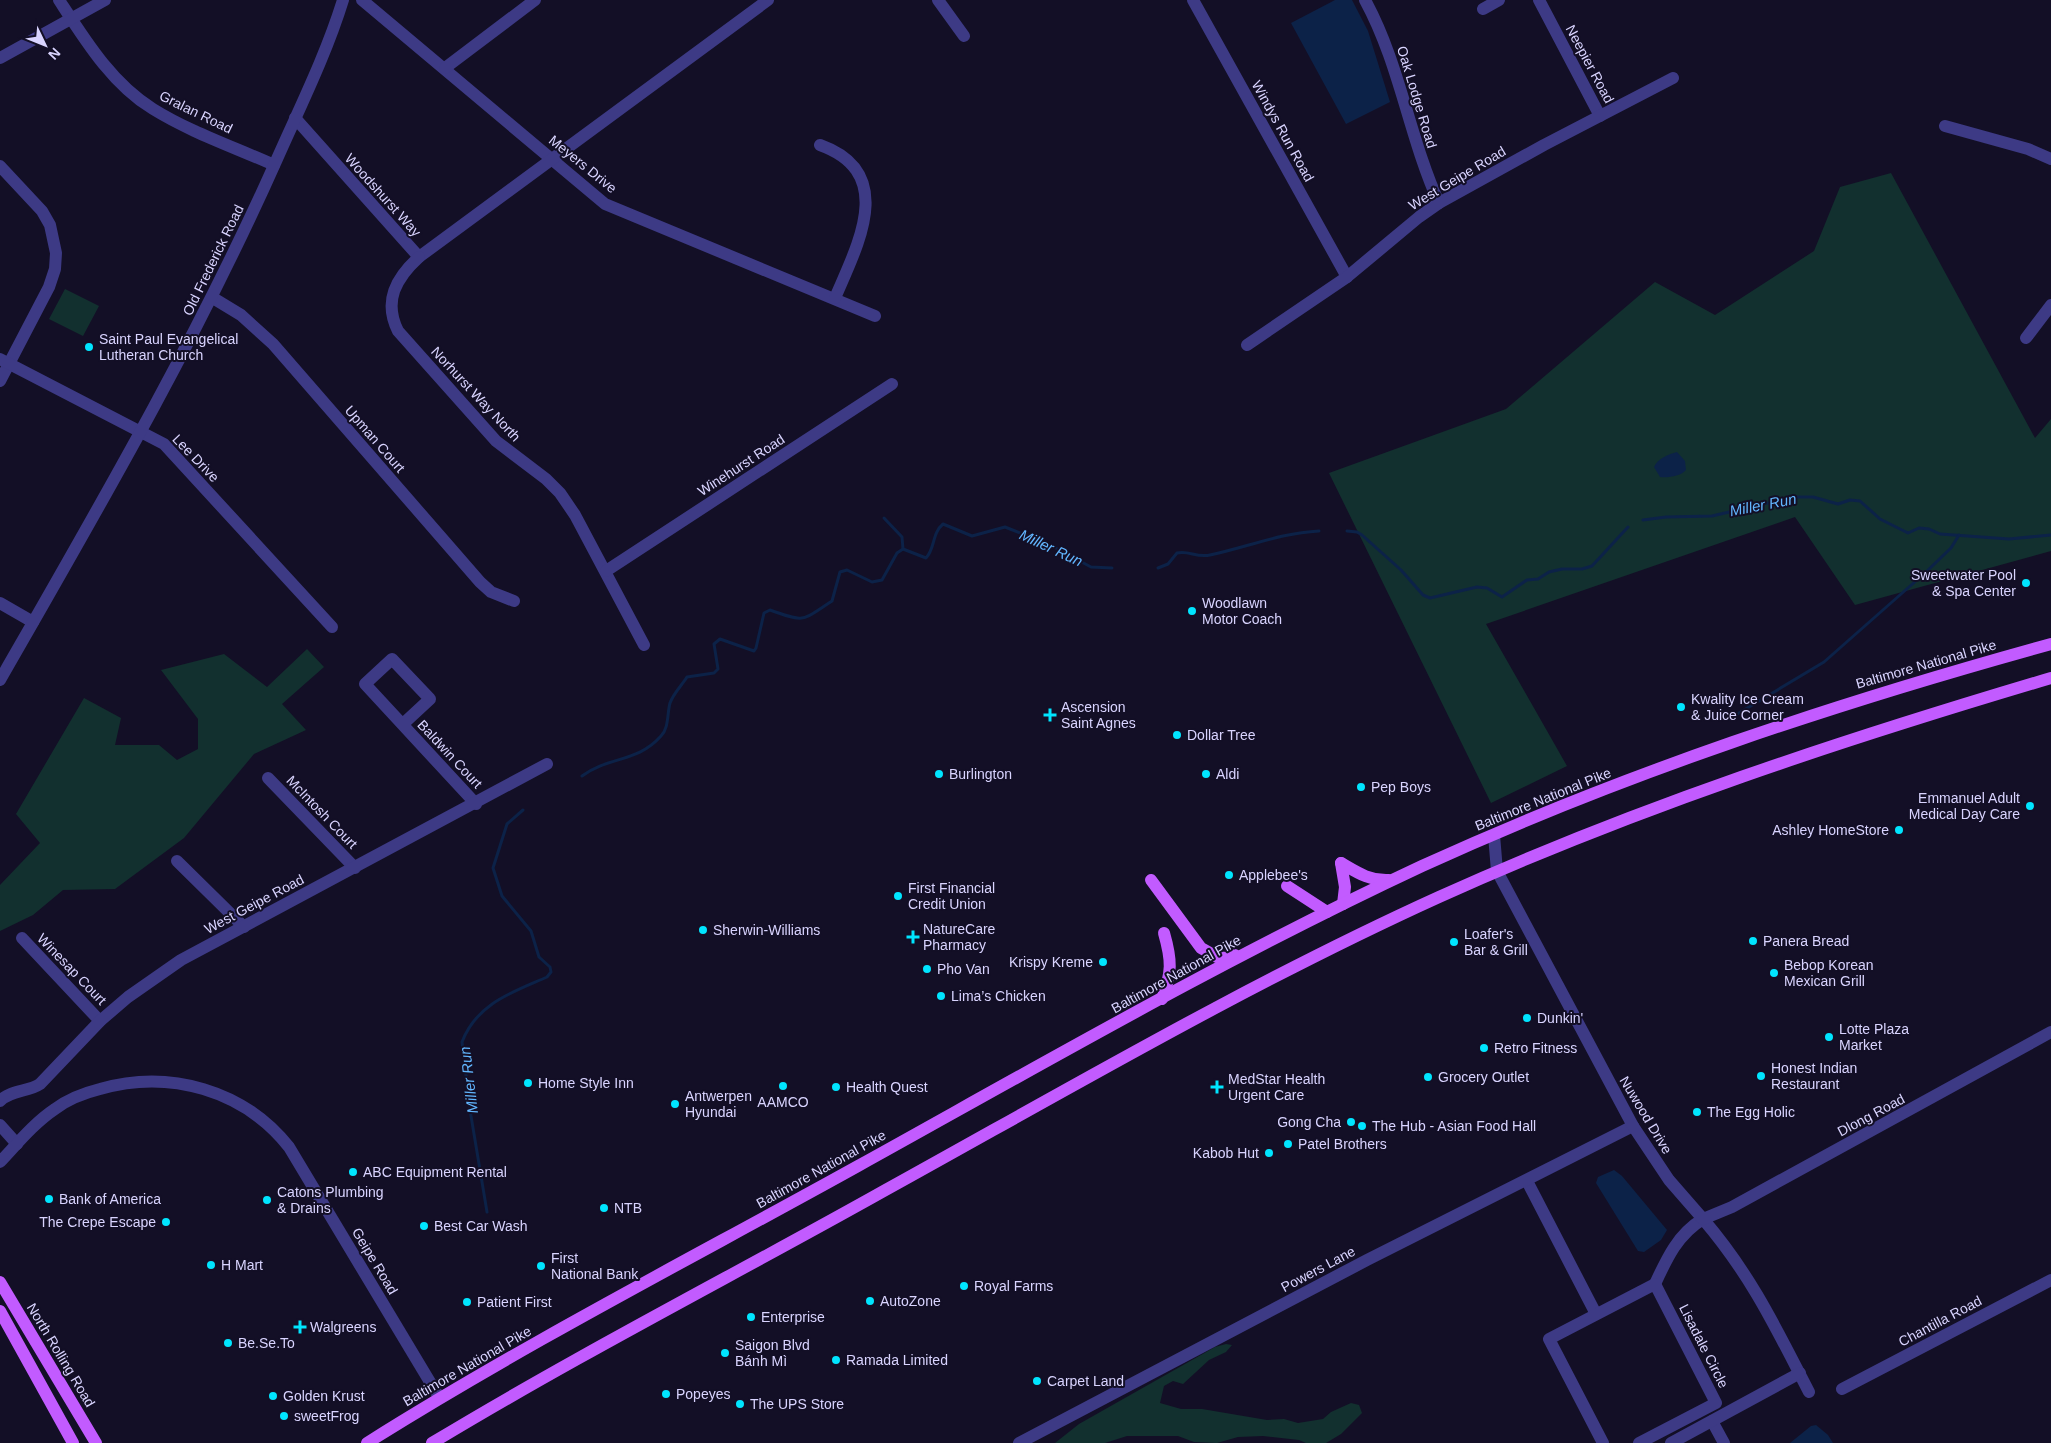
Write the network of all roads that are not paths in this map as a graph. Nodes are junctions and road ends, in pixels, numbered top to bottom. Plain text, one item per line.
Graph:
1 (59, 0) edge
2 (104, 0) edge
3 (344, 0) edge
4 (362, 0) edge
5 (535, 0) edge
6 (768, 0) edge
7 (1193, 0) edge
8 (1365, 0) edge
9 (1499, 0) edge
10 (1539, 0) edge
11 (944, 2) edge
12 (1483, 9) dead end
13 (71, 18) junction
14 (964, 36) dead end
15 (0, 58) edge
16 (445, 68) junction
17 (1674, 78) dead end
18 (1600, 116) junction
19 (295, 118) junction
20 (1945, 126) dead end
21 (820, 145) dead end
22 (552, 159) junction
23 (2051, 159) edge
24 (274, 165) junction
25 (0, 166) edge
26 (1440, 203) junction
27 (419, 257) junction
28 (1347, 277) junction
29 (213, 298) junction
30 (835, 298) junction
31 (2051, 306) edge
32 (875, 316) dead end
33 (2026, 338) dead end
34 (1247, 345) dead end
35 (5, 361) edge
36 (0, 381) edge
37 (892, 384) dead end
38 (140, 432) junction
39 (606, 571) junction
40 (514, 601) dead end
41 (0, 603) edge
42 (33, 622) junction
43 (332, 627) dead end
44 (2051, 644) edge
45 (644, 645) dead end
46 (2051, 678) edge
47 (0, 680) edge
48 (403, 724) junction
49 (547, 764) dead end
50 (268, 778) dead end
51 (476, 804) junction
52 (1494, 835) junction
53 (177, 861) dead end
54 (355, 868) junction
55 (1497, 871) junction
56 (1151, 880) dead end
57 (1392, 880) junction
58 (1288, 886) dead end
59 (1343, 904) junction
60 (1327, 912) junction
61 (244, 927) junction
62 (1164, 934) dead end
63 (22, 938) dead end
64 (1265, 943) junction
65 (1162, 999) junction
66 (100, 1021) junction
67 (2051, 1032) edge
68 (0, 1101) edge
69 (0, 1125) edge
70 (1633, 1126) junction
71 (17, 1144) junction
72 (0, 1162) edge
73 (1527, 1181) junction
74 (1703, 1219) junction
75 (2051, 1280) edge
76 (0, 1282) edge
77 (1655, 1284) junction
78 (0, 1311) edge
79 (1596, 1314) junction
80 (1800, 1373) junction
81 (1842, 1389) dead end
82 (1809, 1392) dead end
83 (439, 1397) junction
84 (1712, 1421) junction
85 (73, 1443) edge
86 (96, 1443) edge
87 (367, 1443) edge
88 (432, 1443) edge
89 (1019, 1443) edge
90 (1603, 1443) edge
91 (1639, 1443) edge
92 (1671, 1443) edge
93 (1724, 1443) edge

1 - 13 street, Gralan Road
2 - 13 street
3 - 19 street, Old Frederick Road
4 - 16 street, Meyers Drive
5 - 16 street
6 - 22 street
7 - 28 street, Windys Run Road
8 - 26 street, Oak Lodge Road
9 - 12 street
10 - 18 street, Neepier Road
11 - 14 street
13 - 15 street
13 - 24 street, Gralan Road
16 - 22 street, Meyers Drive
17 - 18 street, West Geipe Road
18 - 26 street, West Geipe Road
19 - 24 street, Old Frederick Road
19 - 27 street, Woodshurst Way
20 - 23 street
21 - 30 street
22 - 27 street, Woodshurst Way
22 - 30 street, Meyers Drive
24 - 29 street, Old Frederick Road
25 - 35 street
26 - 28 street, West Geipe Road
27 - 39 street, Norhurst Way North
28 - 34 street, West Geipe Road
29 - 38 street, Old Frederick Road
29 - 40 street, Upman Court
30 - 32 street, Meyers Drive
31 - 33 street
35 - 36 street
35 - 38 street, Lee Drive
37 - 39 street, Winehurst Road
38 - 42 street, Old Frederick Road
38 - 43 street, Lee Drive
39 - 45 street, Norhurst Way North
41 - 42 street
42 - 47 street, Old Frederick Road
44 - 52 main road, Baltimore National Pike
46 - 55 main road
48 - 48 street, Baldwin Court
48 - 51 street, Baldwin Court
49 - 51 street, West Geipe Road
50 - 54 street, McIntosh Court
51 - 54 street, West Geipe Road
52 - 55 street, Nuwood Drive
52 - 57 main road, Baltimore National Pike
53 - 61 street
54 - 61 street, West Geipe Road
55 - 70 street, Nuwood Drive
55 - 88 main road
56 - 64 main road
57 - 59 main road, Baltimore National Pike
57 - 59 main road
58 - 60 main road
59 - 60 main road, Baltimore National Pike
60 - 64 main road, Baltimore National Pike
61 - 66 street, West Geipe Road
62 - 65 main road
63 - 66 street, Winesap Court
64 - 65 main road, Baltimore National Pike
65 - 83 main road, Baltimore National Pike
66 - 68 street, West Geipe Road
67 - 74 street, Dlong Road
69 - 71 street
70 - 73 street, Powers Lane
70 - 74 street, Nuwood Drive
71 - 72 street, Geipe Road
71 - 83 street, Geipe Road
73 - 79 street
73 - 89 street, Powers Lane
74 - 77 street, Dlong Road
74 - 80 street, Nuwood Drive
75 - 81 street, Chantilla Road
76 - 86 main road, North Rolling Road
77 - 79 street
77 - 91 street, Lisadale Circle
78 - 85 main road
79 - 90 street
80 - 82 street, Nuwood Drive
80 - 84 street
83 - 87 main road, Baltimore National Pike
84 - 92 street
84 - 93 street

